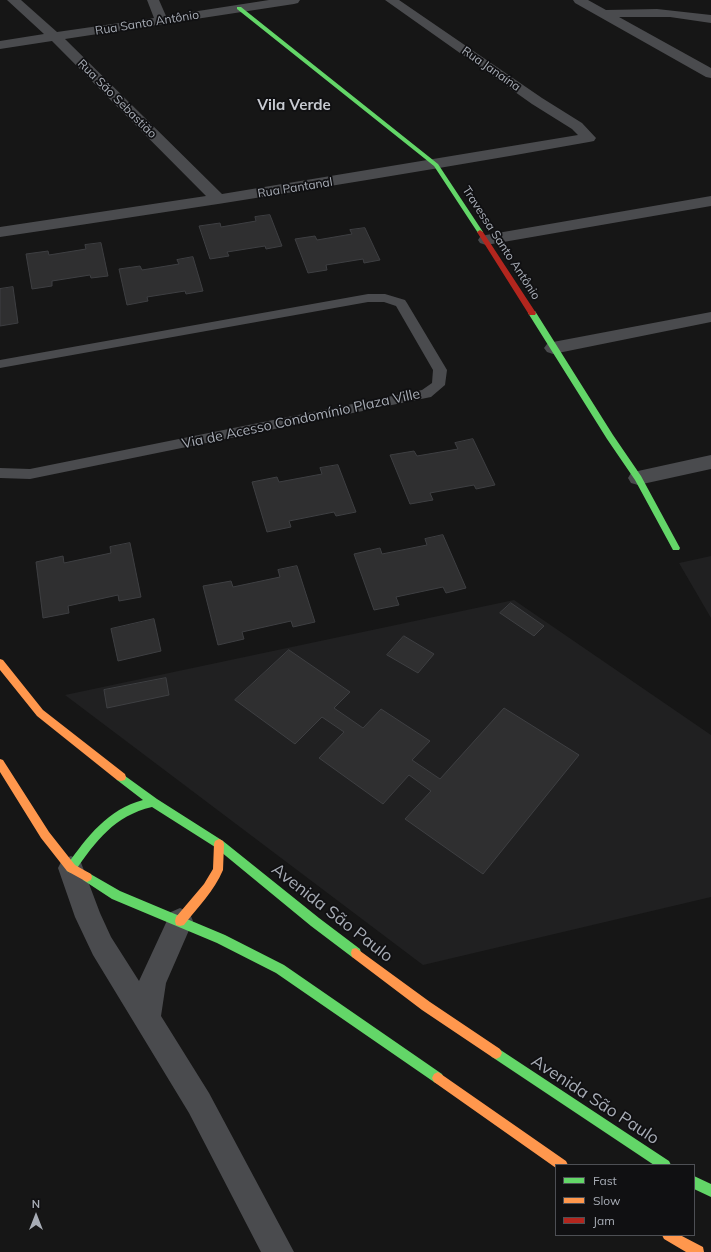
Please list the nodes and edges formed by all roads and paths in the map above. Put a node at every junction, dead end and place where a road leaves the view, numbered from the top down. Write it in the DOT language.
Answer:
graph roads {
  1 [pos="13,0"];
  2 [pos="153,0"];
  3 [pos="294,0"];
  4 [pos="392,0"];
  5 [pos="579,0"];
  6 [pos="239,8"];
  7 [pos="603,14"];
  8 [pos="711,19"];
  9 [pos="162,21"];
  10 [pos="55,37"];
  11 [pos="0,45"];
  12 [pos="710,72"];
  13 [pos="589,138"];
  14 [pos="436,165"];
  15 [pos="218,200"];
  16 [pos="711,201"];
  17 [pos="0,232"];
  18 [pos="486,240"];
  19 [pos="711,318"];
  20 [pos="554,348"];
  21 [pos="0,364"];
  22 [pos="711,462"];
  23 [pos="0,473"];
  24 [pos="638,478"];
  25 [pos="676,548"];
  26 [pos="0,662"];
  27 [pos="0,763"];
  28 [pos="152,802"];
  29 [pos="219,844"];
  30 [pos="71,868"];
  31 [pos="180,922"];
  32 [pos="147,1020"];
  33 [pos="561,1164"];
  34 [pos="663,1164"];
  35 [pos="695,1183"];
  36 [pos="711,1191"];
  37 [pos="670,1236"];
  38 [pos="278,1252"];
  39 [pos="698,1252"];
  1 -- 10 [label="street, Rua São Sebastião"];
  2 -- 9 [label="street"];
  3 -- 6 [label="street, Rua Santo Antônio"];
  4 -- 13 [label="street, Rua Janaína"];
  5 -- 7 [label="street"];
  6 -- 9 [label="street, Rua Santo Antônio"];
  6 -- 14 [label="street, Travessa Santo Antônio"];
  7 -- 8 [label="street"];
  7 -- 12 [label="street"];
  9 -- 10 [label="street, Rua Santo Antônio"];
  10 -- 11 [label="street, Rua Santo Antônio"];
  10 -- 15 [label="street, Rua São Sebastião"];
  13 -- 14 [label="street, Rua Pantanal"];
  14 -- 15 [label="street, Rua Pantanal"];
  14 -- 18 [label="street, Travessa Santo Antônio"];
  15 -- 17 [label="street, Rua Pantanal"];
  16 -- 18 [label="street"];
  18 -- 20 [label="street, Travessa Santo Antônio"];
  19 -- 20 [label="street"];
  20 -- 24 [label="street, Travessa Santo Antônio"];
  21 -- 23 [label="lane, Via de Acesso Condomínio Plaza Ville"];
  22 -- 24 [label="street"];
  24 -- 25 [label="street, Travessa Santo Antônio"];
  26 -- 28 [label="street, Avenida São Paulo"];
  27 -- 30 [label="street"];
  28 -- 29 [label="street, Avenida São Paulo"];
  28 -- 30 [label="street"];
  29 -- 31 [label="street"];
  29 -- 34 [label="street, Avenida São Paulo"];
  30 -- 31 [label="street"];
  30 -- 32 [label="street"];
  31 -- 32 [label="street"];
  31 -- 33 [label="street"];
  32 -- 38 [label="street"];
  35 -- 36 [label="street"];
  37 -- 39 [label="street"];
}
